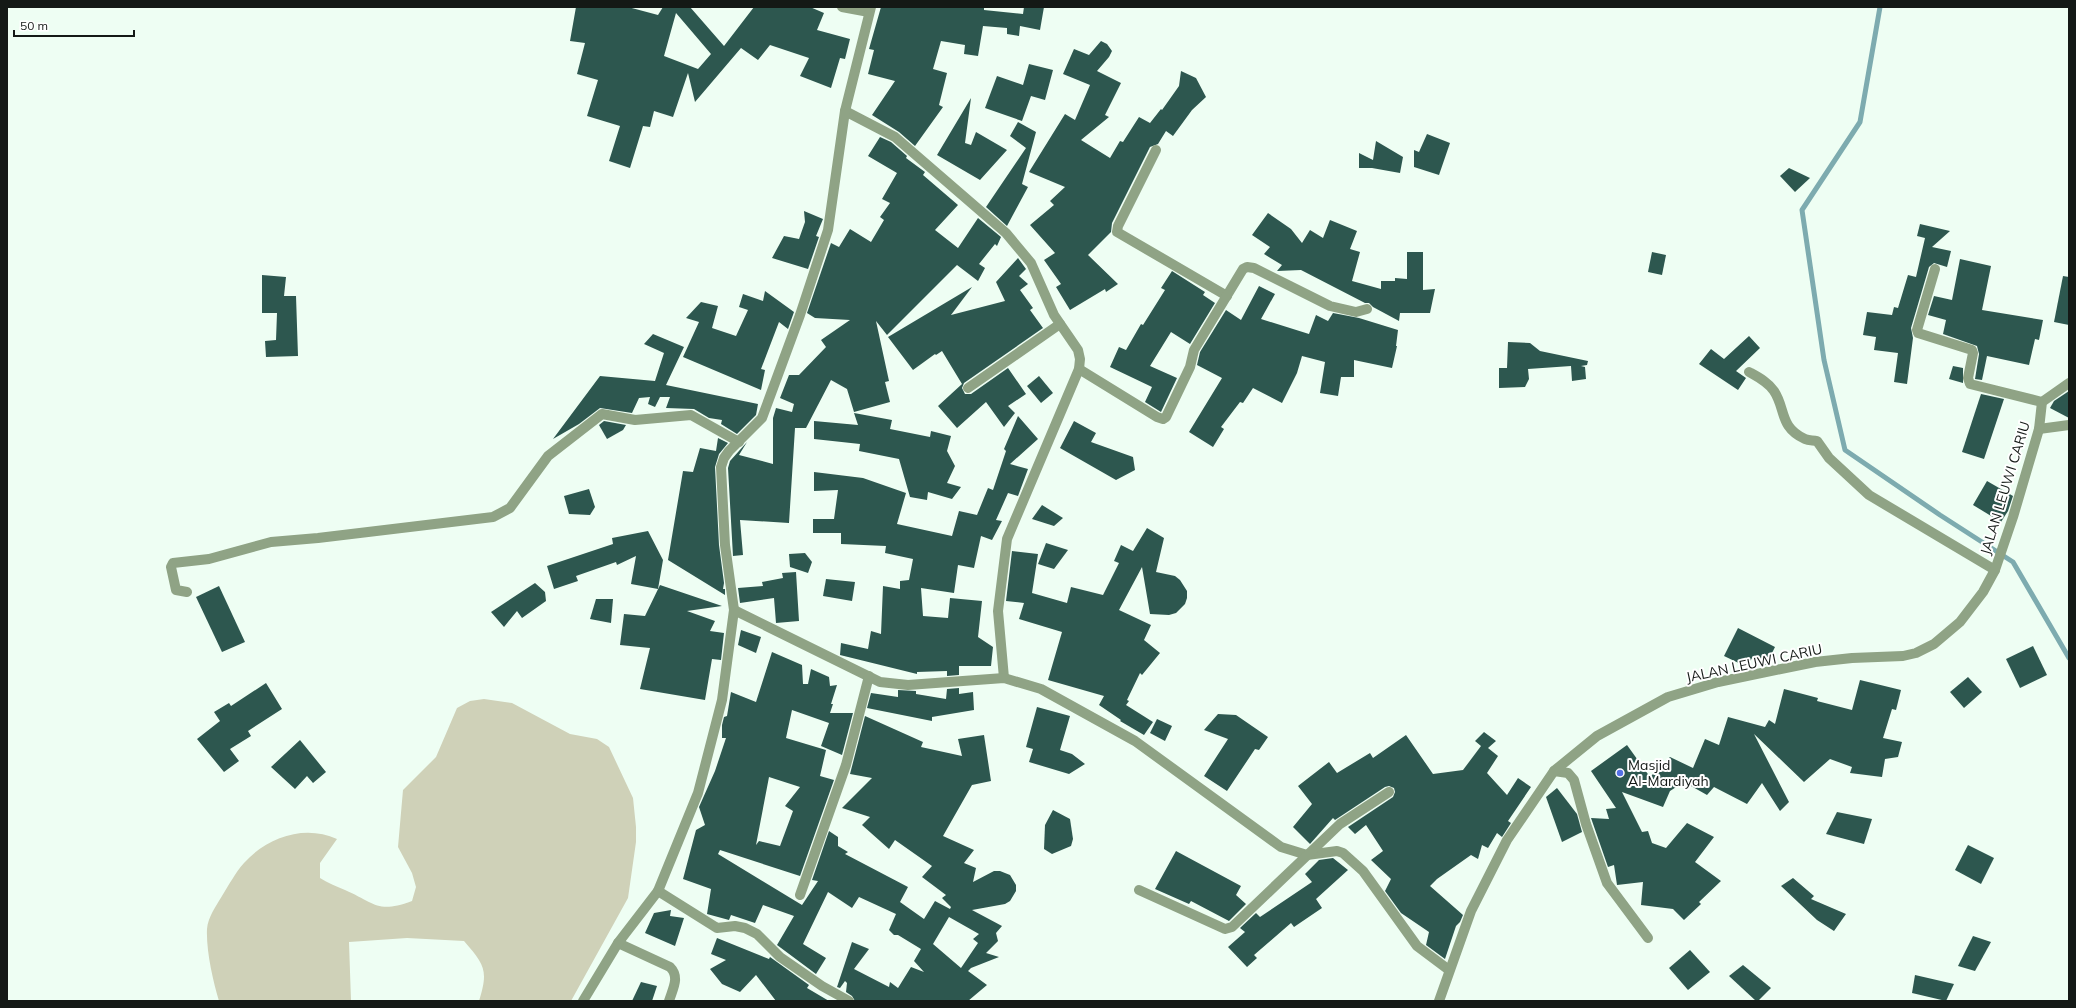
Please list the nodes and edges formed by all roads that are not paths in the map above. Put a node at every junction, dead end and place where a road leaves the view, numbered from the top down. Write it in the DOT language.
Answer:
graph roads {
  1 [pos="842,7"];
  2 [pos="870,10"];
  3 [pos="845,111"];
  4 [pos="1156,150"];
  5 [pos="1935,269"];
  6 [pos="1227,296"];
  7 [pos="1367,309"];
  8 [pos="1060,324"];
  9 [pos="1079,369"];
  10 [pos="1749,372"];
  11 [pos="2069,383"];
  12 [pos="968,388"];
  13 [pos="2042,402"];
  14 [pos="2069,425"];
  15 [pos="2040,429"];
  16 [pos="739,442"];
  17 [pos="1995,570"];
  18 [pos="187,592"];
  19 [pos="734,610"];
  20 [pos="869,676"];
  21 [pos="1004,678"];
  22 [pos="1554,771"];
  23 [pos="1389,792"];
  24 [pos="1307,855"];
  25 [pos="1139,890"];
  26 [pos="658,891"];
  27 [pos="800,895"];
  28 [pos="1648,938"];
  29 [pos="618,943"];
  30 [pos="1449,970"];
  31 [pos="583,1001"];
  32 [pos="669,1001"];
  33 [pos="849,1001"];
  34 [pos="1439,1001"];
  1 -- 2 [label="street"];
  2 -- 3 [label="street"];
  3 -- 8 [label="street"];
  3 -- 16 [label="street"];
  4 -- 6 [label="street"];
  5 -- 13 [label="street"];
  6 -- 7 [label="street"];
  6 -- 9 [label="street"];
  8 -- 9 [label="street"];
  8 -- 12 [label="street"];
  9 -- 21 [label="street"];
  10 -- 17 [label="street"];
  11 -- 13 [label="street"];
  13 -- 15 [label="street, JALAN LEUWI CARIU"];
  14 -- 15 [label="street"];
  15 -- 17 [label="street, JALAN LEUWI CARIU"];
  16 -- 18 [label="street"];
  16 -- 19 [label="street"];
  17 -- 22 [label="street, JALAN LEUWI CARIU"];
  19 -- 20 [label="street"];
  19 -- 26 [label="street"];
  20 -- 21 [label="street"];
  20 -- 27 [label="street"];
  21 -- 24 [label="street"];
  22 -- 28 [label="street"];
  22 -- 30 [label="street, JALAN LEUWI CARIU"];
  23 -- 24 [label="street"];
  24 -- 25 [label="street"];
  24 -- 30 [label="street"];
  26 -- 29 [label="street"];
  26 -- 33 [label="street"];
  29 -- 31 [label="street"];
  29 -- 32 [label="street"];
  30 -- 34 [label="street, JALAN LEUWI CARIU"];
}
